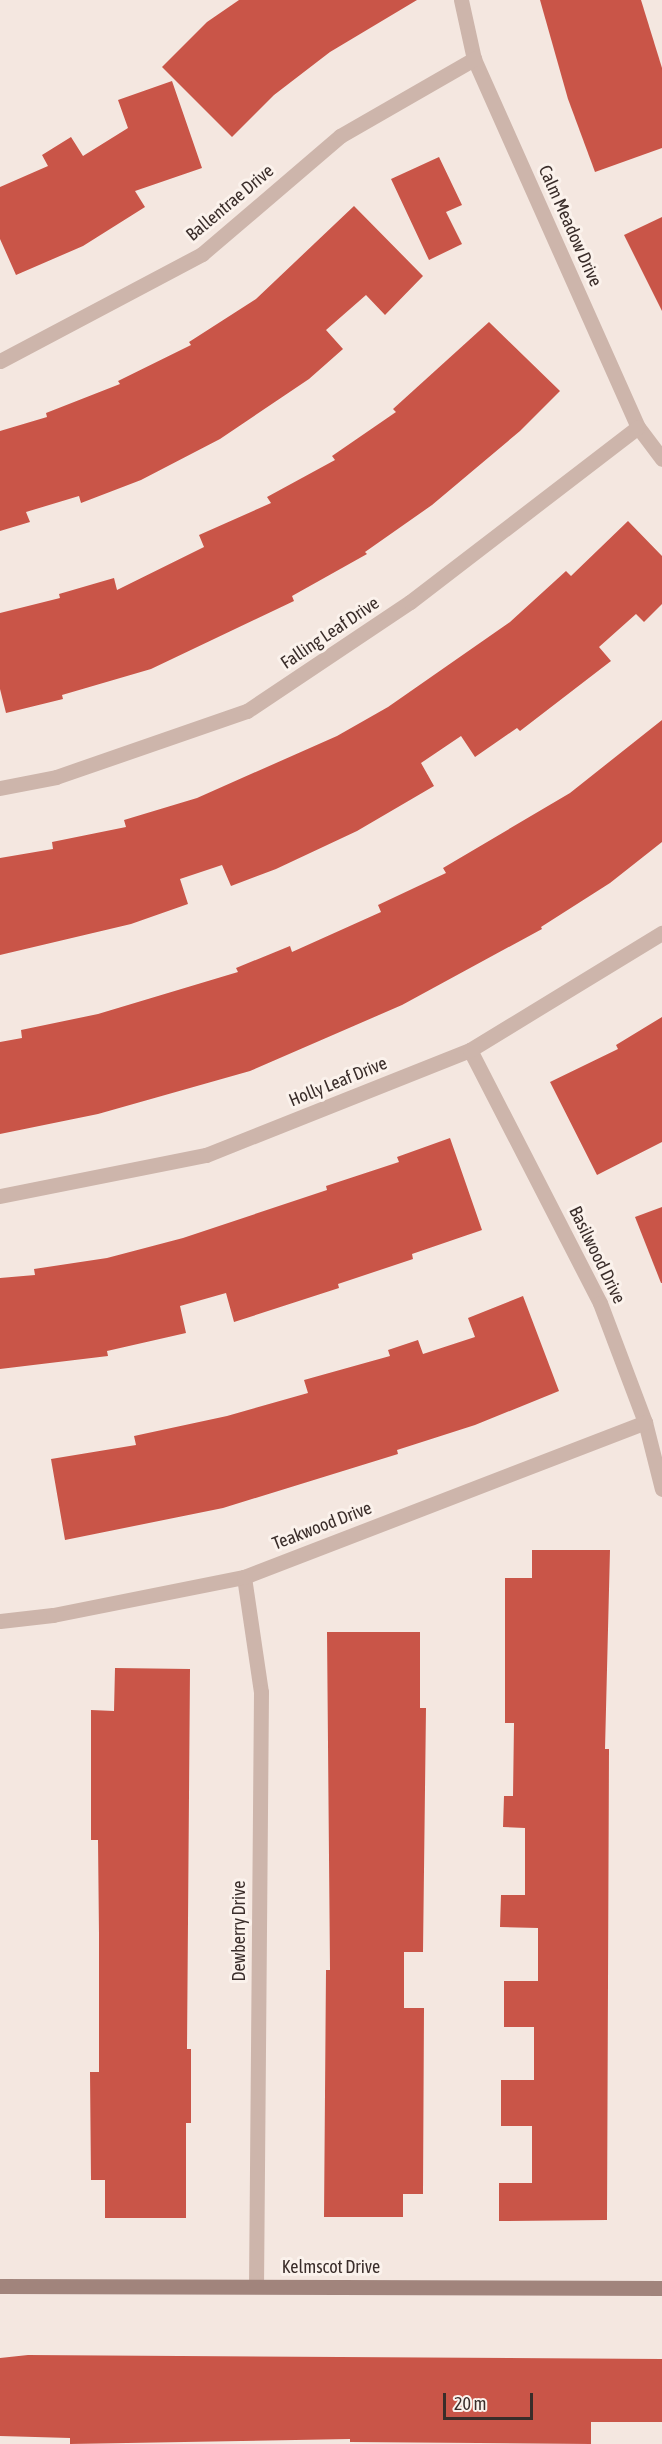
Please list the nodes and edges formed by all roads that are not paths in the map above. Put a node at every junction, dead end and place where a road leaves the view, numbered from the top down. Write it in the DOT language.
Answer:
graph roads {
  1 [pos="461,0"];
  2 [pos="474,59"];
  3 [pos="0,361"];
  4 [pos="638,427"];
  5 [pos="662,459"];
  6 [pos="0,788"];
  7 [pos="662,933"];
  8 [pos="470,1050"];
  9 [pos="0,1196"];
  10 [pos="645,1422"];
  11 [pos="662,1489"];
  12 [pos="244,1577"];
  13 [pos="0,1621"];
  14 [pos="0,2286"];
  15 [pos="256,2286"];
  16 [pos="662,2288"];
  1 -- 2 [label="street, Calm Meadow Drive"];
  2 -- 3 [label="street, Ballentrae Drive"];
  2 -- 4 [label="street, Calm Meadow Drive"];
  4 -- 5 [label="street, Calm Meadow Drive"];
  4 -- 6 [label="street, Falling Leaf Drive"];
  7 -- 8 [label="street, Holly Leaf Drive"];
  8 -- 9 [label="street, Holly Leaf Drive"];
  8 -- 10 [label="street, Basilwood Drive"];
  10 -- 11 [label="street, Basilwood Drive"];
  10 -- 12 [label="street, Teakwood Drive"];
  12 -- 13 [label="street, Teakwood Drive"];
  12 -- 15 [label="street, Dewberry Drive"];
  14 -- 15 [label="street, Kelmscot Drive"];
  15 -- 16 [label="street, Kelmscot Drive"];
}
